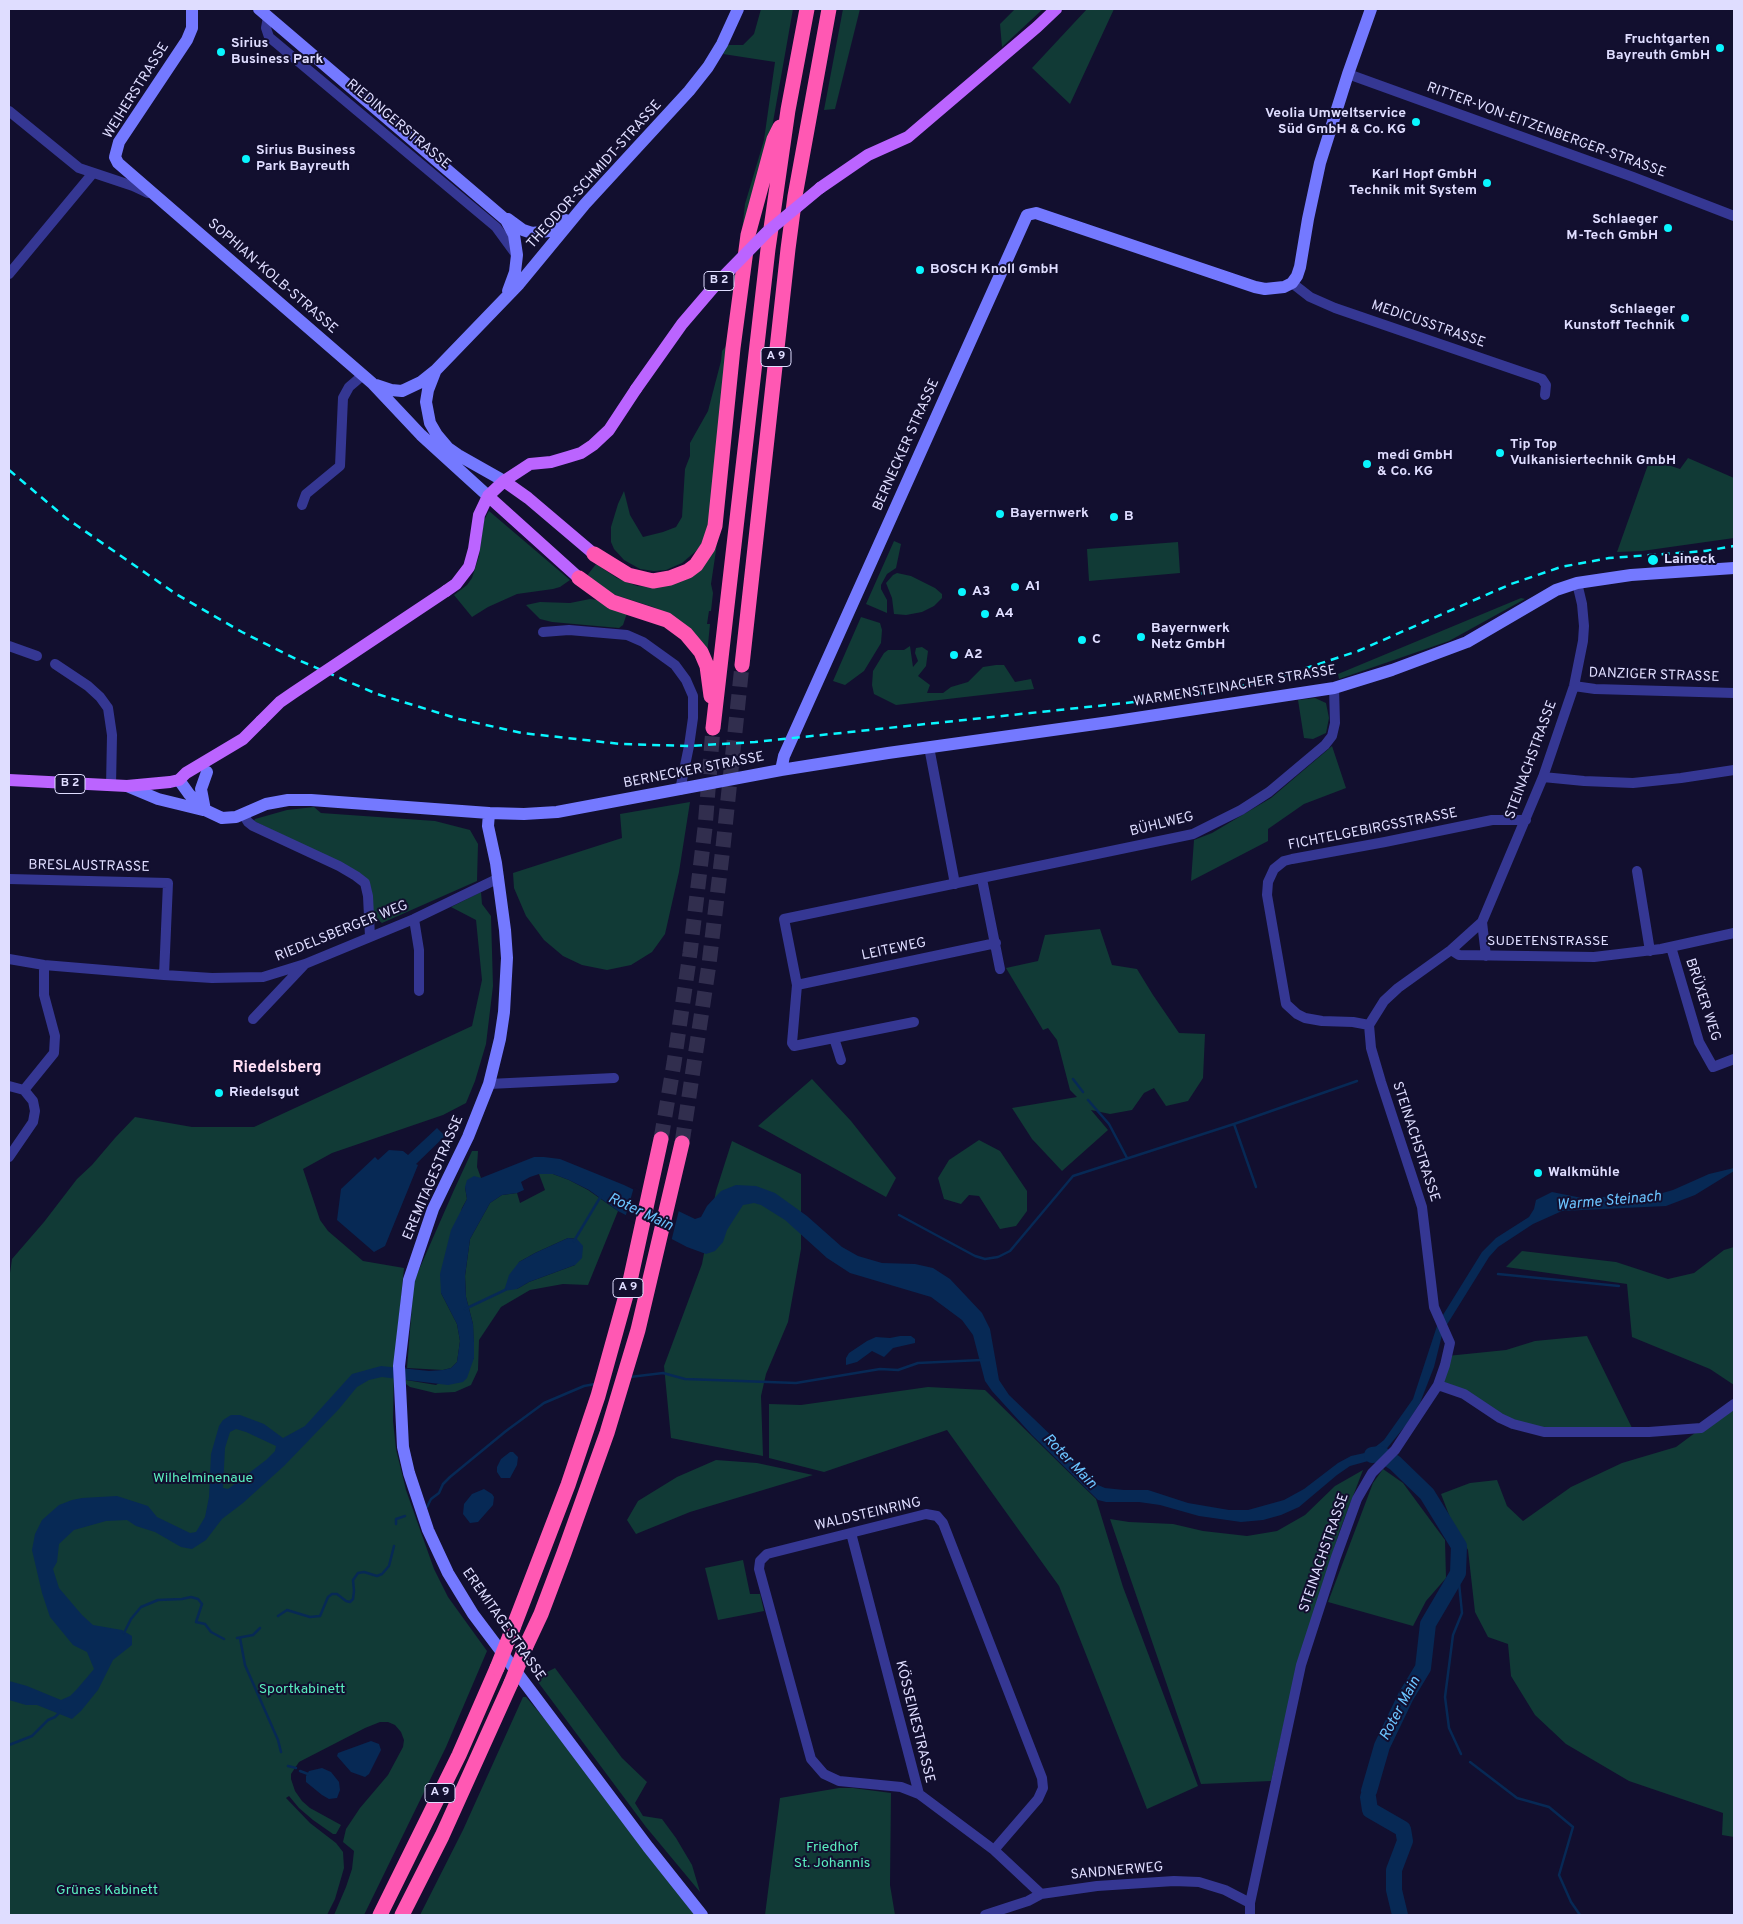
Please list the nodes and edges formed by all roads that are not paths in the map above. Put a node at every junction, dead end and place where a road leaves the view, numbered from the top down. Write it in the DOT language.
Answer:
graph roads {
  1 [pos="192,9"];
  2 [pos="738,9"];
  3 [pos="807,9"];
  4 [pos="829,9"];
  5 [pos="1056,9"];
  6 [pos="1372,9"];
  7 [pos="264,13"];
  8 [pos="1348,74"];
  9 [pos="788,110"];
  10 [pos="9,111"];
  11 [pos="93,173"];
  12 [pos="162,200"];
  13 [pos="585,204"];
  14 [pos="500,213"];
  15 [pos="1734,216"];
  16 [pos="517,255"];
  17 [pos="9,274"];
  18 [pos="1292,283"];
  19 [pos="505,298"];
  20 [pos="436,370"];
  21 [pos="367,379"];
  22 [pos="1544,395"];
  23 [pos="504,481"];
  24 [pos="488,496"];
  25 [pos="302,505"];
  26 [pos="594,554"];
  27 [pos="1734,568"];
  28 [pos="579,578"];
  29 [pos="1577,583"];
  30 [pos="543,632"];
  31 [pos="9,646"];
  32 [pos="37,656"];
  33 [pos="55,664"];
  34 [pos="742,665"];
  35 [pos="1574,686"];
  36 [pos="1334,688"];
  37 [pos="1734,693"];
  38 [pos="929,747"];
  39 [pos="781,770"];
  40 [pos="1734,770"];
  41 [pos="207,772"];
  42 [pos="1543,777"];
  43 [pos="9,780"];
  44 [pos="178,780"];
  45 [pos="111,786"];
  46 [pos="127,786"];
  47 [pos="680,790"];
  48 [pos="205,810"];
  49 [pos="489,813"];
  50 [pos="243,814"];
  51 [pos="1526,820"];
  52 [pos="1637,871"];
  53 [pos="498,878"];
  54 [pos="9,879"];
  55 [pos="982,879"];
  56 [pos="955,884"];
  57 [pos="414,919"];
  58 [pos="1482,922"];
  59 [pos="1734,933"];
  60 [pos="370,937"];
  61 [pos="996,943"];
  62 [pos="1671,947"];
  63 [pos="1451,950"];
  64 [pos="1650,951"];
  65 [pos="1486,956"];
  66 [pos="9,959"];
  67 [pos="44,964"];
  68 [pos="305,964"];
  69 [pos="1000,969"];
  70 [pos="164,975"];
  71 [pos="797,985"];
  72 [pos="419,992"];
  73 [pos="253,1019"];
  74 [pos="914,1022"];
  75 [pos="1369,1025"];
  76 [pos="834,1038"];
  77 [pos="1734,1058"];
  78 [pos="841,1060"];
  79 [pos="614,1078"];
  80 [pos="489,1084"];
  81 [pos="9,1086"];
  82 [pos="24,1090"];
  83 [pos="661,1139"];
  84 [pos="682,1143"];
  85 [pos="9,1157"];
  86 [pos="1438,1385"];
  87 [pos="1734,1404"];
  88 [pos="851,1533"];
  89 [pos="919,1794"];
  90 [pos="994,1850"];
  91 [pos="1040,1894"];
  92 [pos="1250,1903"];
  93 [pos="380,1915"];
  94 [pos="402,1915"];
  95 [pos="702,1915"];
  96 [pos="985,1915"];
  97 [pos="1250,1915"];
  1 -- 12 [label="street, WEIHERSTRASSE"];
  2 -- 13 [label="street, THEODOR-SCHMIDT-STRASSE"];
  3 -- 9 [label="highway, A 9"];
  4 -- 34 [label="highway, A 9"];
  5 -- 23 [label="main road, B 2, bridge"];
  6 -- 8 [label="street"];
  7 -- 14 [label="street, RIEDINGERSTRASSE"];
  7 -- 16 [label="street, RIEDINGERSTRASSE"];
  8 -- 15 [label="street, RITTER-VON-EITZENBERGER-STRASSE"];
  8 -- 18 [label="street"];
  9 -- 26 [label="highway"];
  9 -- 28 [label="highway, A 9"];
  10 -- 11 [label="street"];
  11 -- 12 [label="street"];
  11 -- 17 [label="street"];
  12 -- 21 [label="street, SOPHIAN-KOLB-STRASSE"];
  13 -- 14 [label="street"];
  13 -- 19 [label="street, THEODOR-SCHMIDT-STRASSE"];
  14 -- 16 [label="street, RIEDINGERSTRASSE"];
  16 -- 19 [label="street, RIEDINGERSTRASSE"];
  18 -- 22 [label="street, MEDICUSSTRASSE"];
  18 -- 39 [label="street, BERNECKER STRASSE"];
  19 -- 20 [label="street, THEODOR-SCHMIDT-STRASSE"];
  20 -- 21 [label="street"];
  20 -- 23 [label="street"];
  21 -- 24 [label="street, SOPHIAN-KOLB-STRASSE"];
  21 -- 25 [label="street"];
  23 -- 24 [label="main road, B 2"];
  23 -- 26 [label="main road"];
  24 -- 28 [label="main road"];
  24 -- 44 [label="main road, B 2, bridge"];
  27 -- 29 [label="street, WARMENSTEINACHER STRASSE"];
  29 -- 35 [label="street, STEINACHSTRASSE"];
  29 -- 36 [label="street, WARMENSTEINACHER STRASSE"];
  30 -- 47 [label="street"];
  31 -- 32 [label="street"];
  33 -- 45 [label="street"];
  35 -- 37 [label="street, DANZIGER STRASSE"];
  35 -- 42 [label="street, STEINACHSTRASSE"];
  36 -- 38 [label="street, WARMENSTEINACHER STRASSE"];
  36 -- 55 [label="street, BÜHLWEG"];
  38 -- 39 [label="street, WARMENSTEINACHER STRASSE"];
  38 -- 56 [label="street"];
  39 -- 47 [label="street, BERNECKER STRASSE"];
  40 -- 42 [label="street"];
  41 -- 48 [label="street"];
  42 -- 51 [label="street, STEINACHSTRASSE"];
  43 -- 45 [label="main road, B 2"];
  44 -- 46 [label="main road, B 2"];
  44 -- 48 [label="street, BERNECKER STRASSE"];
  45 -- 46 [label="main road, B 2"];
  46 -- 48 [label="street"];
  47 -- 49 [label="street, BERNECKER STRASSE"];
  48 -- 50 [label="street, BERNECKER STRASSE"];
  49 -- 50 [label="street, BERNECKER STRASSE"];
  49 -- 53 [label="street, EREMITAGESTRASSE"];
  50 -- 60 [label="street"];
  51 -- 58 [label="street, STEINACHSTRASSE"];
  51 -- 75 [label="street, FICHTELGEBIRGSSTRASSE"];
  52 -- 64 [label="street"];
  53 -- 57 [label="street, RIEDELSBERGER WEG"];
  53 -- 80 [label="street, EREMITAGESTRASSE"];
  54 -- 70 [label="street, BRESLAUSTRASSE"];
  55 -- 56 [label="street, BÜHLWEG"];
  55 -- 61 [label="street"];
  56 -- 71 [label="street, BÜHLWEG"];
  57 -- 60 [label="street, RIEDELSBERGER WEG"];
  57 -- 72 [label="street"];
  58 -- 63 [label="street, STEINACHSTRASSE"];
  58 -- 65 [label="street"];
  59 -- 62 [label="street, SUDETENSTRASSE"];
  60 -- 68 [label="street, RIEDELSBERGER WEG"];
  61 -- 69 [label="street"];
  61 -- 71 [label="street, LEITEWEG"];
  62 -- 64 [label="street, SUDETENSTRASSE"];
  62 -- 77 [label="street, BRÜXER WEG"];
  63 -- 65 [label="street, SUDETENSTRASSE"];
  63 -- 75 [label="street, STEINACHSTRASSE"];
  64 -- 65 [label="street, SUDETENSTRASSE"];
  66 -- 67 [label="street, RIEDELSBERGER WEG"];
  67 -- 70 [label="street, RIEDELSBERGER WEG"];
  67 -- 82 [label="street"];
  68 -- 70 [label="street, RIEDELSBERGER WEG"];
  68 -- 73 [label="street"];
  71 -- 76 [label="street"];
  74 -- 76 [label="street"];
  75 -- 86 [label="street, STEINACHSTRASSE"];
  76 -- 78 [label="street"];
  79 -- 80 [label="street"];
  80 -- 95 [label="street, EREMITAGESTRASSE"];
  81 -- 82 [label="street"];
  82 -- 85 [label="street"];
  83 -- 93 [label="highway, A 9, bridge"];
  84 -- 94 [label="highway, A 9, bridge"];
  86 -- 87 [label="street"];
  86 -- 92 [label="street, STEINACHSTRASSE"];
  88 -- 89 [label="street, KÖSSEINESTRASSE"];
  88 -- 89 [label="street, WALDSTEINRING"];
  88 -- 90 [label="street, WALDSTEINRING"];
  89 -- 90 [label="street, KÖSSEINESTRASSE"];
  90 -- 91 [label="street, KÖSSEINESTRASSE"];
  91 -- 92 [label="street, SANDNERWEG"];
  91 -- 96 [label="street, SANDNERWEG"];
  92 -- 97 [label="street, STEINACHSTRASSE"];
}
